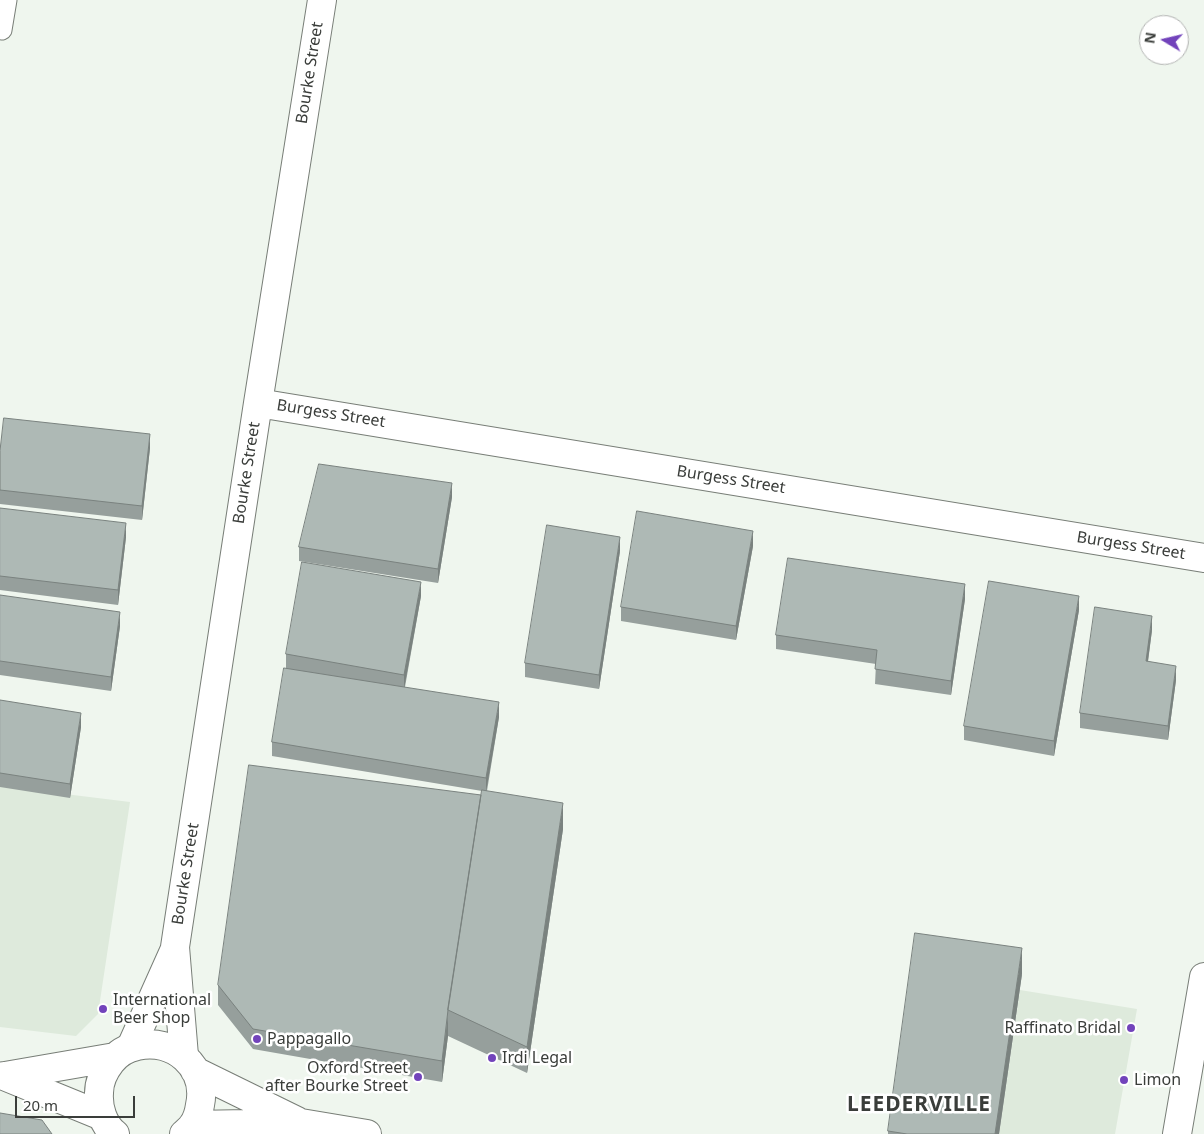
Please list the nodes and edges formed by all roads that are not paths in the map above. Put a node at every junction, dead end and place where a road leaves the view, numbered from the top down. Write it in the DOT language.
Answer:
graph roads {
  1 [pos="7,0"];
  2 [pos="322,0"];
  3 [pos="0,29"];
  4 [pos="258,403"];
  5 [pos="1204,558"];
  6 [pos="175,947"];
  7 [pos="1204,977"];
  8 [pos="123,1052"];
  9 [pos="190,1064"];
  10 [pos="2,1076"];
  11 [pos="301,1123"];
  12 [pos="110,1129"];
  13 [pos="188,1130"];
  14 [pos="367,1134"];
  15 [pos="1177,1134"];
  1 -- 3 [label="lane"];
  2 -- 4 [label="street, Bourke Street"];
  4 -- 5 [label="street, Burgess Street"];
  4 -- 6 [label="street, Bourke Street"];
  6 -- 8 [label="street, Bourke Street"];
  6 -- 9 [label="street, Bourke Street"];
  7 -- 15 [label="street"];
  8 -- 9 [label="street"];
  8 -- 10 [label="street"];
  8 -- 12 [label="street, Bourke Street"];
  9 -- 11 [label="street"];
  9 -- 13 [label="street, Bourke Street"];
  10 -- 12 [label="street"];
  11 -- 13 [label="street"];
  11 -- 14 [label="street"];
}
